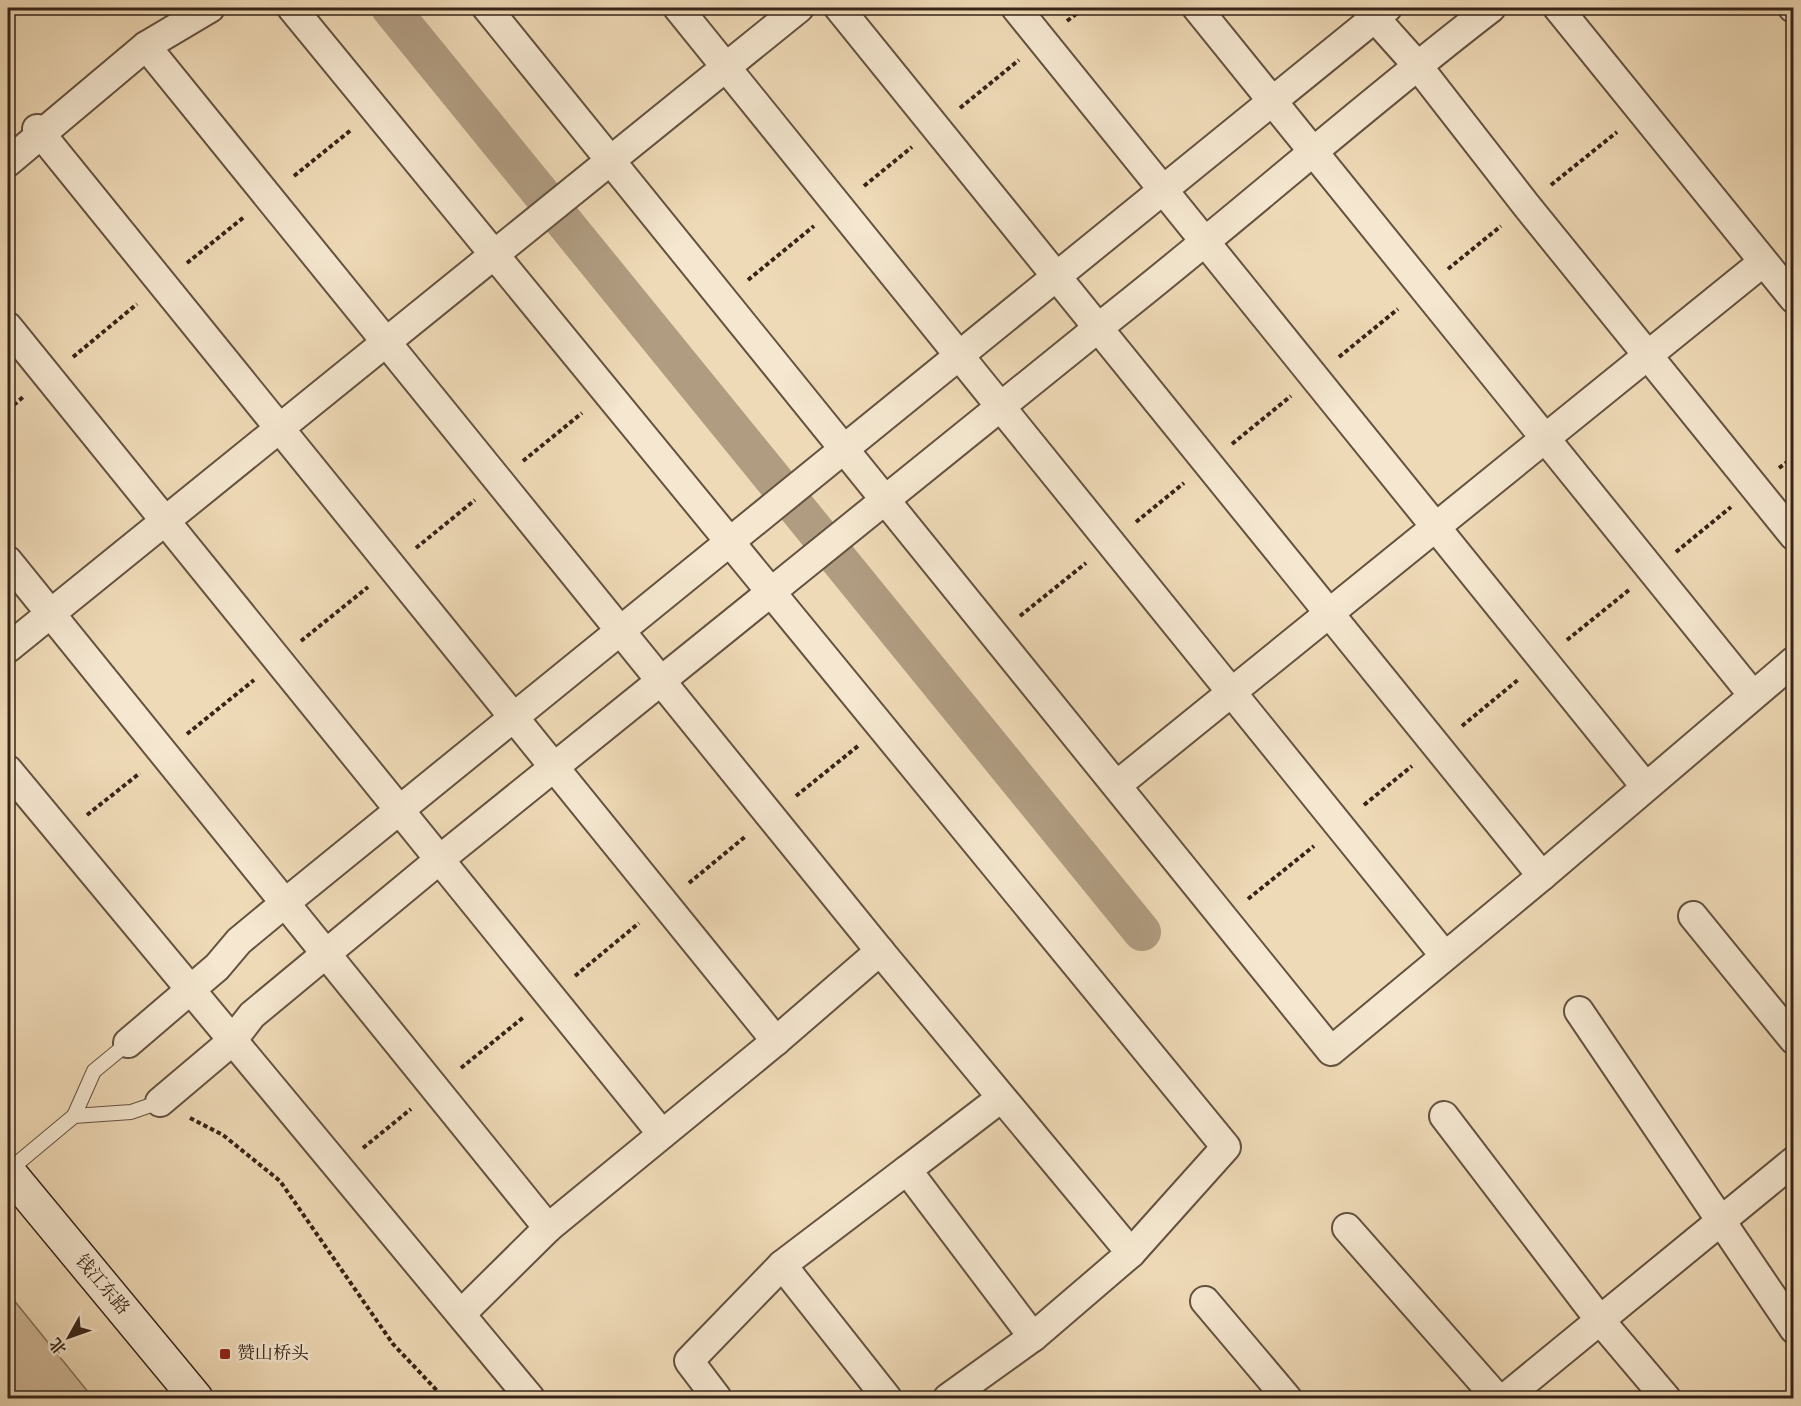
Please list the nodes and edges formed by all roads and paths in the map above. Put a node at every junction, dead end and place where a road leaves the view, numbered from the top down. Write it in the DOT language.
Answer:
graph roads {
  1 [pos="210,8"];
  2 [pos="292,8"];
  3 [pos="488,8"];
  4 [pos="678,8"];
  5 [pos="799,8"];
  6 [pos="839,8"];
  7 [pos="1016,8"];
  8 [pos="1084,8"];
  9 [pos="1197,8"];
  10 [pos="1491,8"];
  11 [pos="1558,8"];
  12 [pos="1376,11"];
  13 [pos="1065,22"];
  14 [pos="146,46"];
  15 [pos="1028,52"];
  16 [pos="1417,65"];
  17 [pos="726,67"];
  18 [pos="1273,101"];
  19 [pos="376,110"];
  20 [pos="954,112"];
  21 [pos="39,131"];
  22 [pos="918,142"];
  23 [pos="1314,152"];
  24 [pos="610,159"];
  25 [pos="8,162"];
  26 [pos="862,187"];
  27 [pos="1163,189"];
  28 [pos="269,197"];
  29 [pos="816,225"];
  30 [pos="1206,244"];
  31 [pos="494,253"];
  32 [pos="1763,261"];
  33 [pos="1056,277"];
  34 [pos="163,283"];
  35 [pos="1794,299"];
  36 [pos="724,300"];
  37 [pos="8,327"];
  38 [pos="1098,328"];
  39 [pos="386,341"];
  40 [pos="959,355"];
  41 [pos="1647,355"];
  42 [pos="49,377"];
  43 [pos="607,392"];
  44 [pos="1001,406"];
  45 [pos="8,410"];
  46 [pos="279,427"];
  47 [pos="1546,438"];
  48 [pos="844,449"];
  49 [pos="1794,457"];
  50 [pos="499,480"];
  51 [pos="1755,488"];
  52 [pos="885,500"];
  53 [pos="163,521"];
  54 [pos="1436,527"];
  55 [pos="1794,536"];
  56 [pos="730,542"];
  57 [pos="1672,555"];
  58 [pos="8,561"];
  59 [pos="393,567"];
  60 [pos="1635,585"];
  61 [pos="772,592"];
  62 [pos="50,613"];
  63 [pos="1329,614"];
  64 [pos="620,630"];
  65 [pos="8,648"];
  66 [pos="1543,660"];
  67 [pos="277,661"];
  68 [pos="1794,661"];
  69 [pos="662,682"];
  70 [pos="1232,692"];
  71 [pos="1752,694"];
  72 [pos="514,716"];
  73 [pos="881,727"];
  74 [pos="1437,746"];
  75 [pos="163,753"];
  76 [pos="555,766"];
  77 [pos="8,770"];
  78 [pos="1117,786"];
  79 [pos="1645,786"];
  80 [pos="1363,806"];
  81 [pos="399,810"];
  82 [pos="771,816"];
  83 [pos="61,836"];
  84 [pos="1316,844"];
  85 [pos="439,860"];
  86 [pos="1542,876"];
  87 [pos="665,902"];
  88 [pos="285,903"];
  89 [pos="1693,916"];
  90 [pos="1224,919"];
  91 [pos="880,951"];
  92 [pos="326,954"];
  93 [pos="1444,955"];
  94 [pos="191,990"];
  95 [pos="549,997"];
  96 [pos="1580,1011"];
  97 [pos="1794,1040"];
  98 [pos="776,1041"];
  99 [pos="231,1042"];
  100 [pos="128,1043"];
  101 [pos="435,1089"];
  102 [pos="1001,1098"];
  103 [pos="160,1102"];
  104 [pos="74,1116"];
  105 [pos="1444,1116"];
  106 [pos="662,1134"];
  107 [pos="1794,1161"];
  108 [pos="339,1167"];
  109 [pos="907,1170"];
  110 [pos="8,1171"];
  111 [pos="1720,1220"];
  112 [pos="548,1228"];
  113 [pos="1347,1228"];
  114 [pos="1131,1253"];
  115 [pos="782,1265"];
  116 [pos="1206,1301"];
  117 [pos="460,1314"];
  118 [pos="1599,1318"];
  119 [pos="1794,1329"];
  120 [pos="1032,1337"];
  121 [pos="196,1398"];
  122 [pos="444,1398"];
  123 [pos="530,1398"];
  124 [pos="717,1398"];
  125 [pos="887,1398"];
  126 [pos="948,1398"];
  127 [pos="1287,1398"];
  128 [pos="1497,1398"];
  129 [pos="1505,1398"];
  130 [pos="1666,1398"];
  1 -- 14 [label="street"];
  2 -- 19 [label="street"];
  3 -- 24 [label="street"];
  4 -- 17 [label="street"];
  5 -- 17 [label="street"];
  6 -- 33 [label="street"];
  7 -- 27 [label="street"];
  8 -- 13 [label="path"];
  9 -- 18 [label="street"];
  10 -- 16 [label="street"];
  11 -- 32 [label="street"];
  12 -- 16 [label="street"];
  12 -- 18 [label="street"];
  14 -- 21 [label="street"];
  14 -- 28 [label="street"];
  15 -- 20 [label="path"];
  16 -- 23 [label="street"];
  16 -- 41 [label="street"];
  17 -- 24 [label="street"];
  17 -- 40 [label="street"];
  18 -- 23 [label="street"];
  18 -- 27 [label="street"];
  19 -- 28 [label="path"];
  19 -- 31 [label="street"];
  21 -- 25 [label="street"];
  21 -- 34 [label="street"];
  22 -- 26 [label="path"];
  23 -- 30 [label="street"];
  23 -- 47 [label="street"];
  24 -- 31 [label="street"];
  24 -- 36 [label="street"];
  27 -- 30 [label="street"];
  27 -- 33 [label="street"];
  28 -- 34 [label="path"];
  28 -- 39 [label="street"];
  29 -- 36 [label="path"];
  30 -- 38 [label="street"];
  30 -- 54 [label="street"];
  31 -- 39 [label="street"];
  31 -- 43 [label="street"];
  32 -- 35 [label="street"];
  32 -- 41 [label="street"];
  33 -- 38 [label="street"];
  33 -- 40 [label="street"];
  34 -- 42 [label="path"];
  34 -- 46 [label="street"];
  36 -- 48 [label="street"];
  37 -- 42 [label="street"];
  38 -- 44 [label="street"];
  38 -- 63 [label="street"];
  39 -- 46 [label="street"];
  39 -- 50 [label="street"];
  40 -- 44 [label="street"];
  40 -- 48 [label="street"];
  41 -- 47 [label="street"];
  41 -- 51 [label="street"];
  42 -- 45 [label="path"];
  42 -- 53 [label="street"];
  43 -- 50 [label="path"];
  43 -- 56 [label="street"];
  44 -- 52 [label="street"];
  44 -- 70 [label="street"];
  46 -- 53 [label="street"];
  46 -- 59 [label="street"];
  47 -- 54 [label="street"];
  47 -- 71 [label="street"];
  48 -- 52 [label="street"];
  48 -- 56 [label="street"];
  49 -- 51 [label="path"];
  50 -- 59 [label="path"];
  50 -- 64 [label="street"];
  51 -- 55 [label="street"];
  51 -- 57 [label="path"];
  52 -- 61 [label="street"];
  52 -- 78 [label="street"];
  53 -- 62 [label="street"];
  53 -- 67 [label="street"];
  54 -- 63 [label="street"];
  54 -- 66 [label="street"];
  56 -- 61 [label="street"];
  56 -- 64 [label="street"];
  58 -- 62 [label="street"];
  59 -- 67 [label="path"];
  59 -- 72 [label="street"];
  60 -- 66 [label="path"];
  61 -- 69 [label="street"];
  61 -- 73 [label="street"];
  62 -- 65 [label="street"];
  62 -- 75 [label="street"];
  63 -- 70 [label="street"];
  63 -- 74 [label="street"];
  64 -- 69 [label="street"];
  64 -- 72 [label="street"];
  66 -- 74 [label="path"];
  66 -- 79 [label="street"];
  67 -- 75 [label="path"];
  67 -- 81 [label="street"];
  68 -- 71 [label="street"];
  69 -- 76 [label="street"];
  69 -- 82 [label="street"];
  70 -- 78 [label="street"];
  70 -- 93 [label="street"];
  71 -- 79 [label="street"];
  72 -- 76 [label="street"];
  72 -- 81 [label="street"];
  73 -- 82 [label="path"];
  73 -- 114 [label="street"];
  74 -- 80 [label="path"];
  74 -- 86 [label="street"];
  75 -- 83 [label="path"];
  75 -- 88 [label="street"];
  76 -- 85 [label="street"];
  76 -- 87 [label="street"];
  77 -- 83 [label="street"];
  78 -- 90 [label="street"];
  79 -- 86 [label="street"];
  81 -- 85 [label="street"];
  81 -- 88 [label="street"];
  82 -- 87 [label="path"];
  82 -- 91 [label="street"];
  83 -- 94 [label="street"];
  84 -- 90 [label="path"];
  85 -- 92 [label="street"];
  85 -- 95 [label="street"];
  86 -- 93 [label="street"];
  87 -- 95 [label="path"];
  87 -- 98 [label="street"];
  88 -- 92 [label="street"];
  88 -- 94 [label="street"];
  89 -- 97 [label="street"];
  90 -- 93 [label="street"];
  91 -- 98 [label="street"];
  91 -- 102 [label="street"];
  92 -- 99 [label="street"];
  92 -- 101 [label="street"];
  94 -- 99 [label="street"];
  94 -- 100 [label="street"];
  95 -- 101 [label="path"];
  95 -- 106 [label="street"];
  96 -- 111 [label="street"];
  98 -- 106 [label="street"];
  99 -- 103 [label="street"];
  99 -- 108 [label="street"];
  100 -- 104 [label="lane"];
  101 -- 108 [label="path"];
  101 -- 112 [label="street"];
  102 -- 109 [label="street"];
  102 -- 114 [label="street"];
  103 -- 104 [label="lane"];
  103 -- 122 [label="path"];
  104 -- 110 [label="lane"];
  105 -- 118 [label="street"];
  106 -- 112 [label="street"];
  107 -- 111 [label="street"];
  108 -- 117 [label="street"];
  109 -- 115 [label="street"];
  109 -- 120 [label="street"];
  110 -- 121 [label="main road, 钱江东路"];
  111 -- 118 [label="street"];
  111 -- 119 [label="street"];
  112 -- 117 [label="street"];
  113 -- 128 [label="street"];
  114 -- 120 [label="street"];
  115 -- 124 [label="street"];
  115 -- 125 [label="street"];
  116 -- 127 [label="street"];
  117 -- 123 [label="street"];
  118 -- 129 [label="street"];
  118 -- 130 [label="street"];
  120 -- 126 [label="street"];
}
